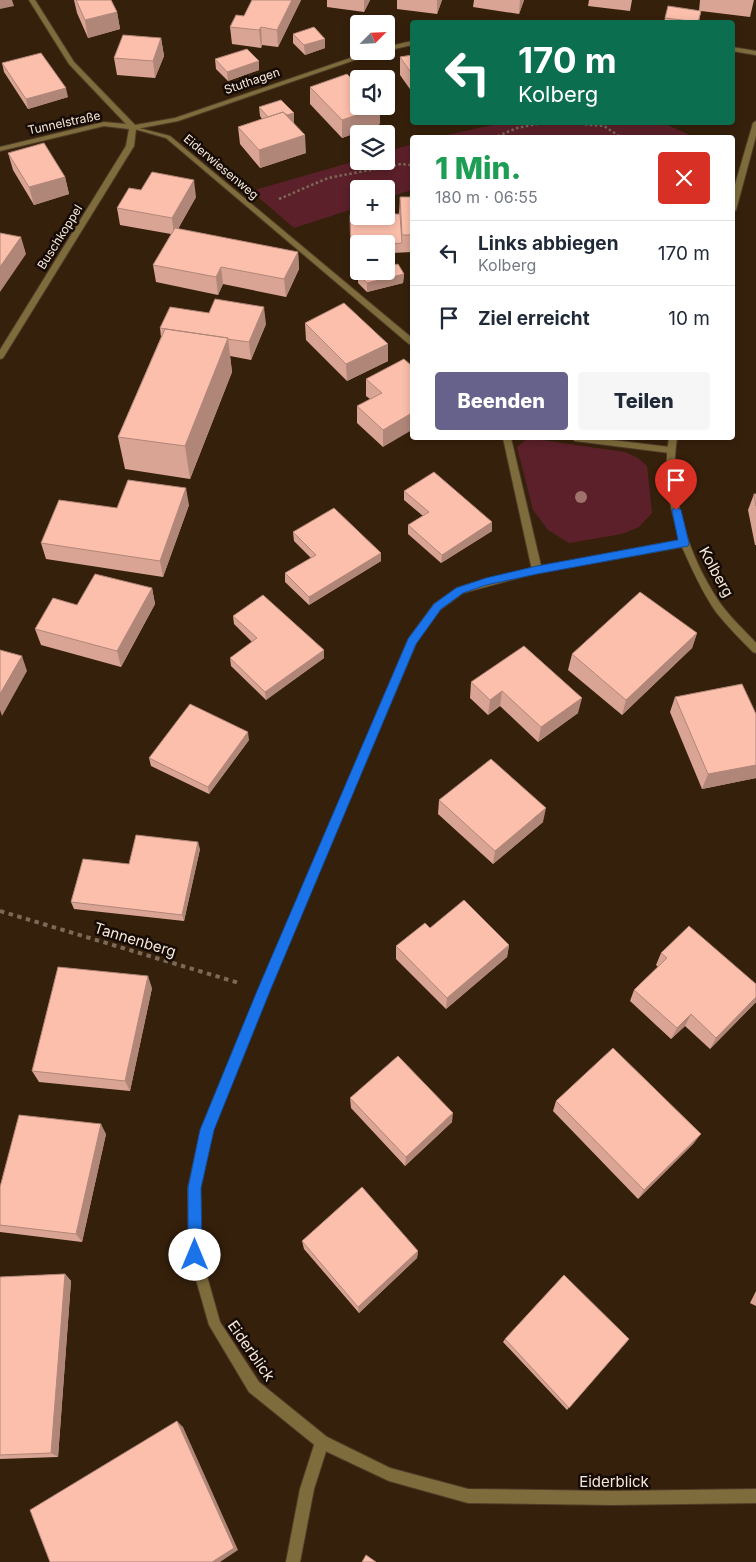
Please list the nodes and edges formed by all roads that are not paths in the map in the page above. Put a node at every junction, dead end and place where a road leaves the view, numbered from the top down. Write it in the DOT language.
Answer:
graph roads {
  1 [pos="32,0"];
  2 [pos="410,43"];
  3 [pos="395,46"];
  4 [pos="735,50"];
  5 [pos="756,53"];
  6 [pos="352,60"];
  7 [pos="756,123"];
  8 [pos="133,127"];
  9 [pos="0,149"];
  10 [pos="735,199"];
  11 [pos="410,340"];
  12 [pos="0,356"];
  13 [pos="507,440"];
  14 [pos="590,440"];
  15 [pos="672,440"];
  16 [pos="670,450"];
  17 [pos="684,543"];
  18 [pos="537,570"];
  19 [pos="756,649"];
  20 [pos="322,1442"];
  21 [pos="756,1496"];
  22 [pos="293,1562"];
  1 -- 8 [label="street, Eiderwiesenweg"];
  2 -- 3 [label="street"];
  4 -- 5 [label="street"];
  6 -- 8 [label="street, Stuthagen"];
  7 -- 10 [label="street"];
  8 -- 9 [label="street, Tunnelstraße"];
  8 -- 11 [label="street, Eiderwiesenweg"];
  8 -- 12 [label="street, Buschkoppel"];
  13 -- 18 [label="street"];
  14 -- 16 [label="street"];
  15 -- 16 [label="street, Kolberg"];
  16 -- 17 [label="street, Kolberg"];
  17 -- 18 [label="street, Eiderblick"];
  17 -- 19 [label="street, Kolberg"];
  18 -- 20 [label="street, Eiderblick"];
  20 -- 21 [label="street, Eiderblick"];
  20 -- 22 [label="street"];
}
